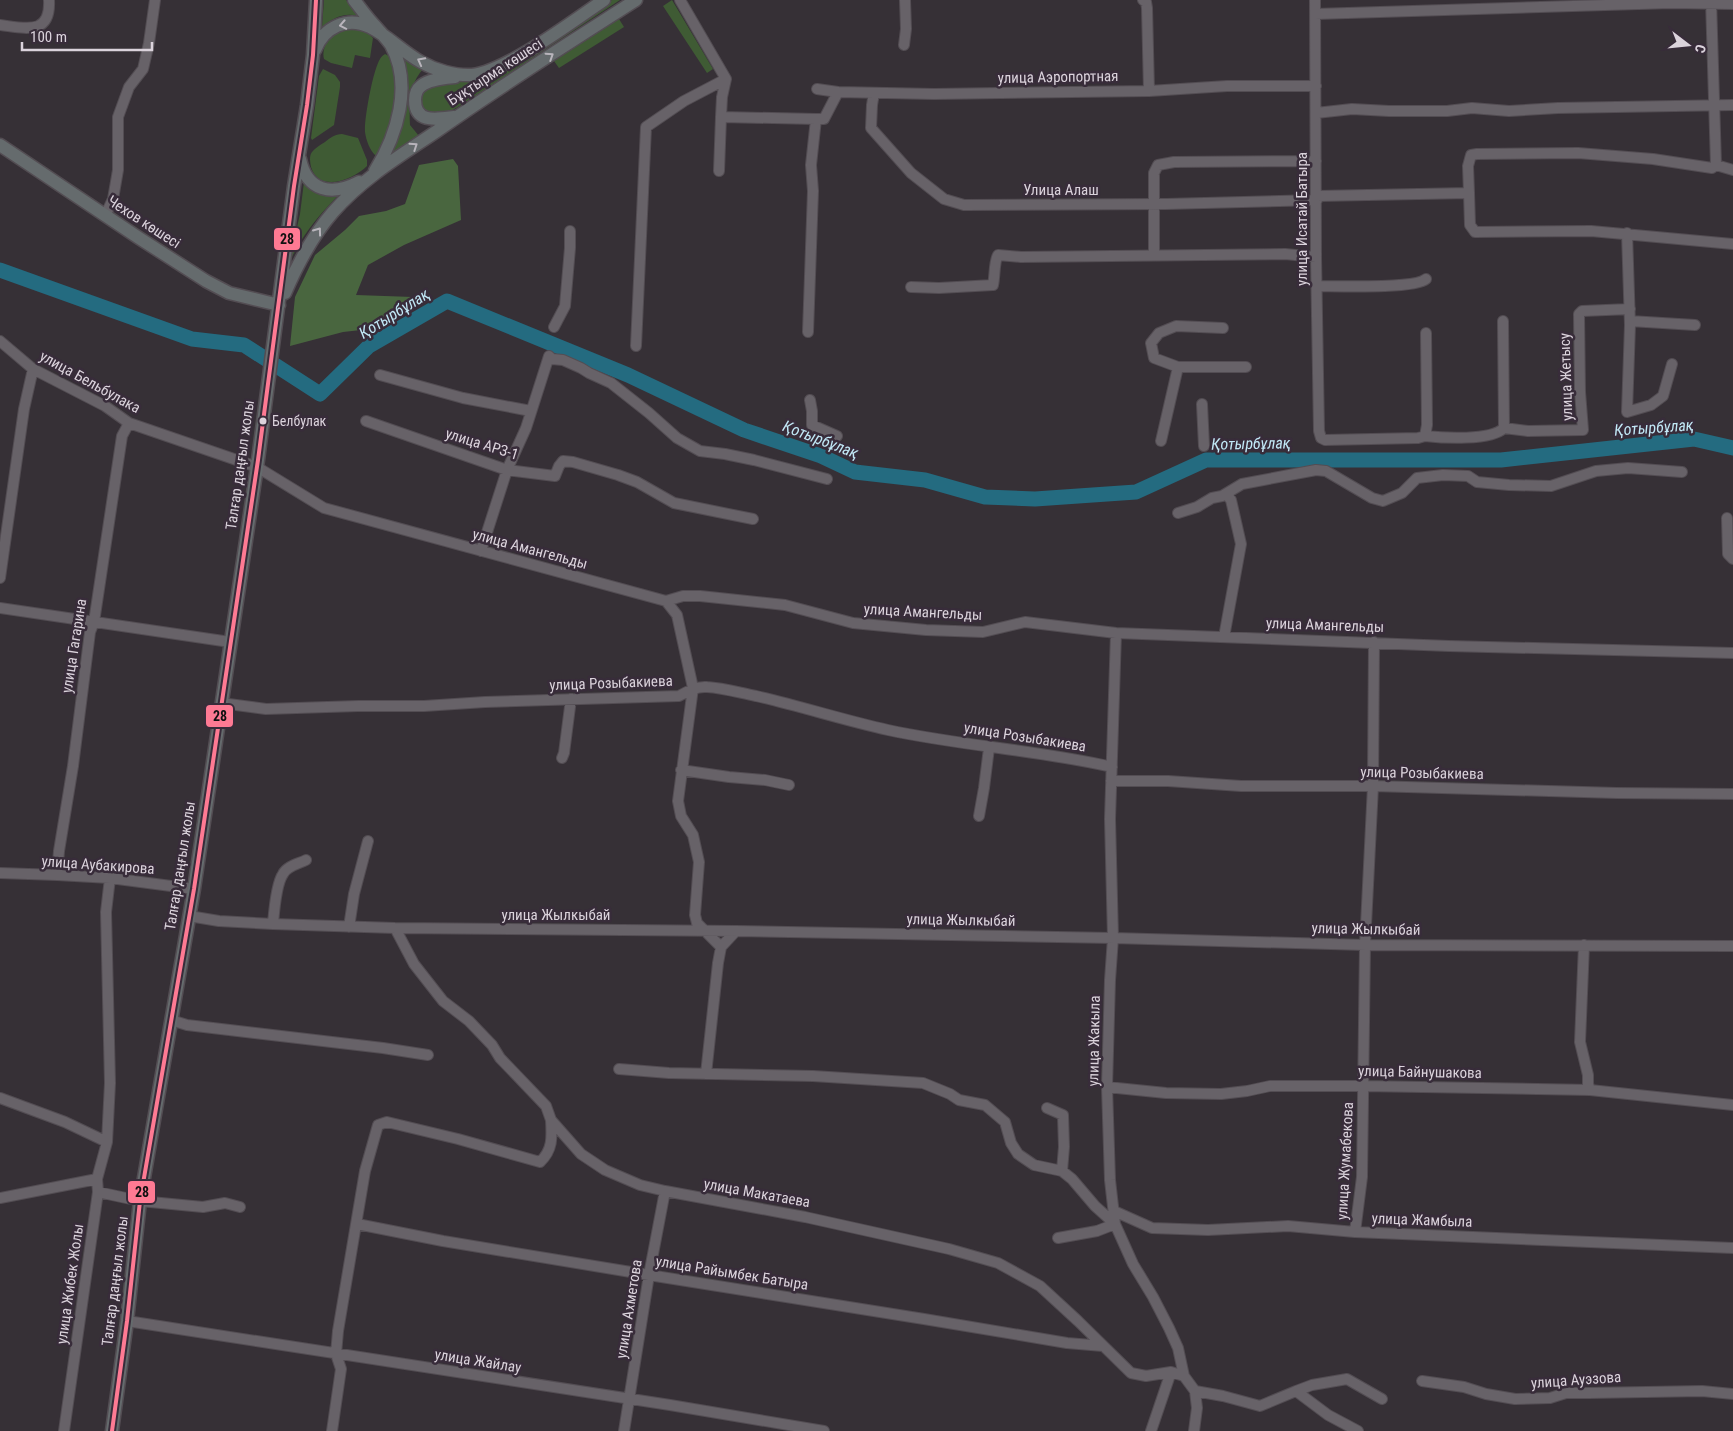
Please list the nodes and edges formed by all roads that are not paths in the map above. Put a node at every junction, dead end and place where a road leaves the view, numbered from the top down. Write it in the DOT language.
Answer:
graph roads {
  1 [pos="50,0"];
  2 [pos="155,0"];
  3 [pos="316,0"];
  4 [pos="354,0"];
  5 [pos="604,0"];
  6 [pos="636,0"];
  7 [pos="680,0"];
  8 [pos="905,0"];
  9 [pos="1143,0"];
  10 [pos="1315,0"];
  11 [pos="1711,2"];
  12 [pos="1733,4"];
  13 [pos="1315,14"];
  14 [pos="0,25"];
  15 [pos="385,37"];
  16 [pos="904,45"];
  17 [pos="313,55"];
  18 [pos="472,75"];
  19 [pos="726,79"];
  20 [pos="1316,86"];
  21 [pos="817,89"];
  22 [pos="1149,91"];
  23 [pos="838,92"];
  24 [pos="874,93"];
  25 [pos="1714,105"];
  26 [pos="1733,105"];
  27 [pos="1316,112"];
  28 [pos="456,117"];
  29 [pos="721,117"];
  30 [pos="816,119"];
  31 [pos="0,145"];
  32 [pos="299,156"];
  33 [pos="1316,161"];
  34 [pos="1716,165"];
  35 [pos="1733,170"];
  36 [pos="719,171"];
  37 [pos="374,173"];
  38 [pos="1469,193"];
  39 [pos="1317,198"];
  40 [pos="1154,204"];
  41 [pos="105,216"];
  42 [pos="570,232"];
  43 [pos="1626,233"];
  44 [pos="1733,244"];
  45 [pos="1154,254"];
  46 [pos="1316,257"];
  47 [pos="1426,279"];
  48 [pos="1317,286"];
  49 [pos="911,287"];
  50 [pos="279,305"];
  51 [pos="1630,309"];
  52 [pos="1503,321"];
  53 [pos="1630,321"];
  54 [pos="1695,325"];
  55 [pos="554,327"];
  56 [pos="1223,328"];
  57 [pos="808,332"];
  58 [pos="1426,333"];
  59 [pos="0,342"];
  60 [pos="636,346"];
  61 [pos="1672,364"];
  62 [pos="1178,366"];
  63 [pos="1246,367"];
  64 [pos="33,369"];
  65 [pos="380,375"];
  66 [pos="810,400"];
  67 [pos="1202,404"];
  68 [pos="531,411"];
  69 [pos="366,421"];
  70 [pos="129,423"];
  71 [pos="1504,428"];
  72 [pos="837,436"];
  73 [pos="1425,436"];
  74 [pos="1161,441"];
  75 [pos="1204,446"];
  76 [pos="257,467"];
  77 [pos="507,470"];
  78 [pos="1682,472"];
  79 [pos="827,478"];
  80 [pos="1226,494"];
  81 [pos="1178,513"];
  82 [pos="1727,518"];
  83 [pos="753,519"];
  84 [pos="481,552"];
  85 [pos="1733,559"];
  86 [pos="0,578"];
  87 [pos="666,602"];
  88 [pos="0,608"];
  89 [pos="94,622"];
  90 [pos="1116,633"];
  91 [pos="1224,637"];
  92 [pos="230,642"];
  93 [pos="1374,642"];
  94 [pos="1733,653"];
  95 [pos="693,688"];
  96 [pos="571,699"];
  97 [pos="222,703"];
  98 [pos="989,748"];
  99 [pos="562,758"];
  100 [pos="1112,768"];
  101 [pos="681,770"];
  102 [pos="1111,781"];
  103 [pos="789,785"];
  104 [pos="1373,786"];
  105 [pos="1733,794"];
  106 [pos="978,816"];
  107 [pos="368,841"];
  108 [pos="306,860"];
  109 [pos="0,873"];
  110 [pos="58,874"];
  111 [pos="110,878"];
  112 [pos="194,889"];
  113 [pos="190,916"];
  114 [pos="273,924"];
  115 [pos="349,927"];
  116 [pos="395,928"];
  117 [pos="704,931"];
  118 [pos="736,931"];
  119 [pos="1113,938"];
  120 [pos="1365,945"];
  121 [pos="1584,945"];
  122 [pos="1733,946"];
  123 [pos="721,948"];
  124 [pos="171,1020"];
  125 [pos="428,1055"];
  126 [pos="619,1069"];
  127 [pos="706,1074"];
  128 [pos="1363,1086"];
  129 [pos="1107,1087"];
  130 [pos="1590,1090"];
  131 [pos="0,1098"];
  132 [pos="1733,1105"];
  133 [pos="1048,1108"];
  134 [pos="551,1120"];
  135 [pos="107,1142"];
  136 [pos="1062,1171"];
  137 [pos="97,1179"];
  138 [pos="664,1191"];
  139 [pos="98,1192"];
  140 [pos="0,1198"];
  141 [pos="140,1201"];
  142 [pos="240,1207"];
  143 [pos="1114,1211"];
  144 [pos="357,1224"];
  145 [pos="1114,1224"];
  146 [pos="1355,1232"];
  147 [pos="1058,1238"];
  148 [pos="1733,1248"];
  149 [pos="649,1276"];
  150 [pos="127,1321"];
  151 [pos="1103,1346"];
  152 [pos="336,1354"];
  153 [pos="1171,1372"];
  154 [pos="1184,1376"];
  155 [pos="1422,1381"];
  156 [pos="1296,1391"];
  157 [pos="1195,1392"];
  158 [pos="1733,1394"];
  159 [pos="1382,1399"];
  160 [pos="629,1400"];
  161 [pos="64,1431"];
  162 [pos="112,1431"];
  163 [pos="332,1431"];
  164 [pos="624,1431"];
  165 [pos="824,1431"];
  166 [pos="1151,1431"];
  167 [pos="1194,1431"];
  168 [pos="1358,1431"];
  1 -- 14 [label="street"];
  2 -- 41 [label="street"];
  3 -- 17 [label="main road, Талғар даңғыл жолы"];
  4 -- 15 [label="main road"];
  5 -- 18 [label="main road, Бұқтырма көшесі"];
  28 -- 6 [label="main road, Бұқтырма көшесі, one-way"];
  7 -- 19 [label="street"];
  8 -- 16 [label="street"];
  9 -- 22 [label="street"];
  10 -- 13 [label="street, улица Исатай Батыра"];
  11 -- 12 [label="street"];
  11 -- 13 [label="street"];
  11 -- 25 [label="street"];
  13 -- 20 [label="street, улица Исатай Батыра"];
  15 -- 17 [label="main road, one-way"];
  18 -- 15 [label="main road, Бұқтырма көшесі, one-way"];
  15 -- 37 [label="main road"];
  17 -- 32 [label="main road, Талғар даңғыл жолы"];
  18 -- 28 [label="main road"];
  19 -- 29 [label="street"];
  19 -- 60 [label="street"];
  20 -- 22 [label="street, улица Аэропортная"];
  20 -- 27 [label="street, улица Исатай Батыра"];
  21 -- 23 [label="street, улица Аэропортная"];
  22 -- 24 [label="street, улица Аэропортная"];
  23 -- 24 [label="street, улица Аэропортная"];
  23 -- 30 [label="street"];
  24 -- 40 [label="street, Улица Алаш"];
  25 -- 26 [label="street"];
  25 -- 27 [label="street"];
  25 -- 34 [label="street"];
  27 -- 33 [label="street, улица Исатай Батыра"];
  37 -- 28 [label="main road, Бұқтырма көшесі, one-way"];
  29 -- 30 [label="street"];
  29 -- 36 [label="street"];
  30 -- 57 [label="street"];
  31 -- 41 [label="main road, Чехов көшесі"];
  32 -- 37 [label="main road"];
  32 -- 50 [label="main road, Талғар даңғыл жолы"];
  33 -- 39 [label="street, улица Исатай Батыра"];
  33 -- 40 [label="street"];
  34 -- 35 [label="street"];
  34 -- 38 [label="street"];
  50 -- 37 [label="main road, Талғар даңғыл жолы, one-way"];
  38 -- 39 [label="street, Улица Алаш"];
  38 -- 43 [label="street"];
  39 -- 40 [label="street, Улица Алаш"];
  39 -- 46 [label="street, улица Исатай Батыра"];
  40 -- 45 [label="street"];
  41 -- 50 [label="main road, Чехов көшесі"];
  42 -- 55 [label="street"];
  43 -- 44 [label="street"];
  43 -- 51 [label="street"];
  45 -- 46 [label="street"];
  45 -- 49 [label="street"];
  46 -- 48 [label="street, улица Исатай Батыра"];
  47 -- 48 [label="street"];
  48 -- 73 [label="street, улица Исатай Батыра"];
  50 -- 76 [label="main road, Талғар даңғыл жолы"];
  51 -- 53 [label="street"];
  51 -- 71 [label="street, улица Жетысу"];
  52 -- 71 [label="street"];
  53 -- 54 [label="street"];
  53 -- 61 [label="street"];
  56 -- 62 [label="street"];
  58 -- 73 [label="street"];
  59 -- 64 [label="street, улица Бельбулака"];
  62 -- 63 [label="street"];
  62 -- 74 [label="street"];
  64 -- 70 [label="street, улица Бельбулака"];
  64 -- 86 [label="street"];
  65 -- 68 [label="street"];
  66 -- 72 [label="street"];
  67 -- 75 [label="street"];
  68 -- 77 [label="street"];
  68 -- 79 [label="street"];
  69 -- 77 [label="street, улица АРЗ-1"];
  70 -- 76 [label="street, улица Бельбулака"];
  70 -- 89 [label="street, улица Гагарина"];
  71 -- 73 [label="street"];
  76 -- 84 [label="street, улица Амангельды"];
  76 -- 92 [label="main road, Талғар даңғыл жолы"];
  77 -- 83 [label="street, улица АРЗ-1"];
  77 -- 84 [label="street"];
  78 -- 80 [label="street"];
  80 -- 81 [label="street"];
  80 -- 91 [label="street"];
  82 -- 85 [label="street"];
  84 -- 87 [label="street, улица Амангельды"];
  87 -- 90 [label="street, улица Амангельды"];
  87 -- 95 [label="street"];
  88 -- 89 [label="street"];
  89 -- 92 [label="street"];
  89 -- 110 [label="street, улица Гагарина"];
  90 -- 91 [label="street, улица Амангельды"];
  90 -- 100 [label="street, улица Жакыла"];
  91 -- 93 [label="street, улица Амангельды"];
  92 -- 97 [label="main road, Талғар даңғыл жолы"];
  93 -- 94 [label="street, улица Амангельды"];
  93 -- 104 [label="street, улица Жумабекова"];
  95 -- 96 [label="street, улица Розыбакиева"];
  95 -- 98 [label="street, улица Розыбакиева"];
  95 -- 101 [label="street"];
  96 -- 97 [label="street, улица Розыбакиева"];
  96 -- 99 [label="street"];
  97 -- 112 [label="main road, Талғар даңғыл жолы"];
  98 -- 100 [label="street, улица Розыбакиева"];
  98 -- 106 [label="street"];
  100 -- 102 [label="street, улица Жакыла"];
  101 -- 103 [label="street"];
  101 -- 117 [label="street"];
  102 -- 104 [label="street, улица Розыбакиева"];
  102 -- 119 [label="street, улица Жакыла"];
  104 -- 105 [label="street, улица Розыбакиева"];
  104 -- 120 [label="street, улица Жумабекова"];
  107 -- 115 [label="street"];
  108 -- 114 [label="street"];
  109 -- 110 [label="street, улица Аубакирова"];
  110 -- 111 [label="street, улица Аубакирова"];
  111 -- 112 [label="street, улица Аубакирова"];
  111 -- 135 [label="street, улица Жибек Жолы"];
  112 -- 113 [label="main road, Талғар даңғыл жолы"];
  113 -- 114 [label="street, улица Жылкыбай"];
  113 -- 124 [label="main road, Талғар даңғыл жолы"];
  114 -- 115 [label="street, улица Жылкыбай"];
  115 -- 116 [label="street, улица Жылкыбай"];
  116 -- 117 [label="street, улица Жылкыбай"];
  116 -- 134 [label="street, улица Макатаева"];
  117 -- 118 [label="street, улица Жылкыбай"];
  117 -- 123 [label="street"];
  118 -- 119 [label="street, улица Жылкыбай"];
  118 -- 123 [label="street"];
  119 -- 120 [label="street, улица Жылкыбай"];
  119 -- 129 [label="street, улица Жакыла"];
  120 -- 121 [label="street, улица Жылкыбай"];
  120 -- 128 [label="street, улица Жумабекова"];
  121 -- 122 [label="street, улица Жылкыбай"];
  121 -- 130 [label="street"];
  123 -- 127 [label="street"];
  124 -- 125 [label="street"];
  124 -- 141 [label="main road, Талғар даңғыл жолы"];
  126 -- 127 [label="street"];
  127 -- 136 [label="street"];
  128 -- 129 [label="street, улица Байнушакова"];
  128 -- 130 [label="street, улица Байнушакова"];
  128 -- 146 [label="street, улица Жумабекова"];
  129 -- 143 [label="street, улица Жакыла"];
  130 -- 132 [label="street, улица Байнушакова"];
  131 -- 135 [label="street"];
  133 -- 136 [label="street"];
  134 -- 138 [label="street, улица Макатаева"];
  134 -- 144 [label="street"];
  135 -- 137 [label="street, улица Жибек Жолы"];
  136 -- 145 [label="street"];
  137 -- 139 [label="street, улица Жибек Жолы"];
  137 -- 140 [label="street"];
  138 -- 149 [label="street, улица Ахметова"];
  138 -- 151 [label="street, улица Макатаева"];
  139 -- 141 [label="street"];
  139 -- 161 [label="street, улица Жибек Жолы"];
  141 -- 142 [label="street"];
  141 -- 150 [label="main road, Талғар даңғыл жолы"];
  143 -- 145 [label="street, улица Жакыла"];
  143 -- 146 [label="street, улица Жамбыла"];
  144 -- 149 [label="street, улица Райымбек Батыра"];
  144 -- 152 [label="street"];
  145 -- 147 [label="street"];
  145 -- 154 [label="street, улица Жакыла"];
  146 -- 148 [label="street, улица Жамбыла"];
  149 -- 151 [label="street, улица Райымбек Батыра"];
  149 -- 160 [label="street, улица Ахметова"];
  150 -- 152 [label="street, улица Жайлау"];
  150 -- 162 [label="main road, Талғар даңғыл жолы"];
  151 -- 153 [label="street, улица Макатаева"];
  152 -- 160 [label="street, улица Жайлау"];
  152 -- 163 [label="street"];
  153 -- 154 [label="street, улица Макатаева"];
  153 -- 166 [label="street"];
  154 -- 157 [label="street, улица Жакыла"];
  155 -- 158 [label="street, улица Ауэзова"];
  156 -- 157 [label="street"];
  156 -- 159 [label="street"];
  156 -- 168 [label="street"];
  157 -- 167 [label="street"];
  160 -- 164 [label="street, улица Ахметова"];
  160 -- 165 [label="street, улица Жайлау"];
}
